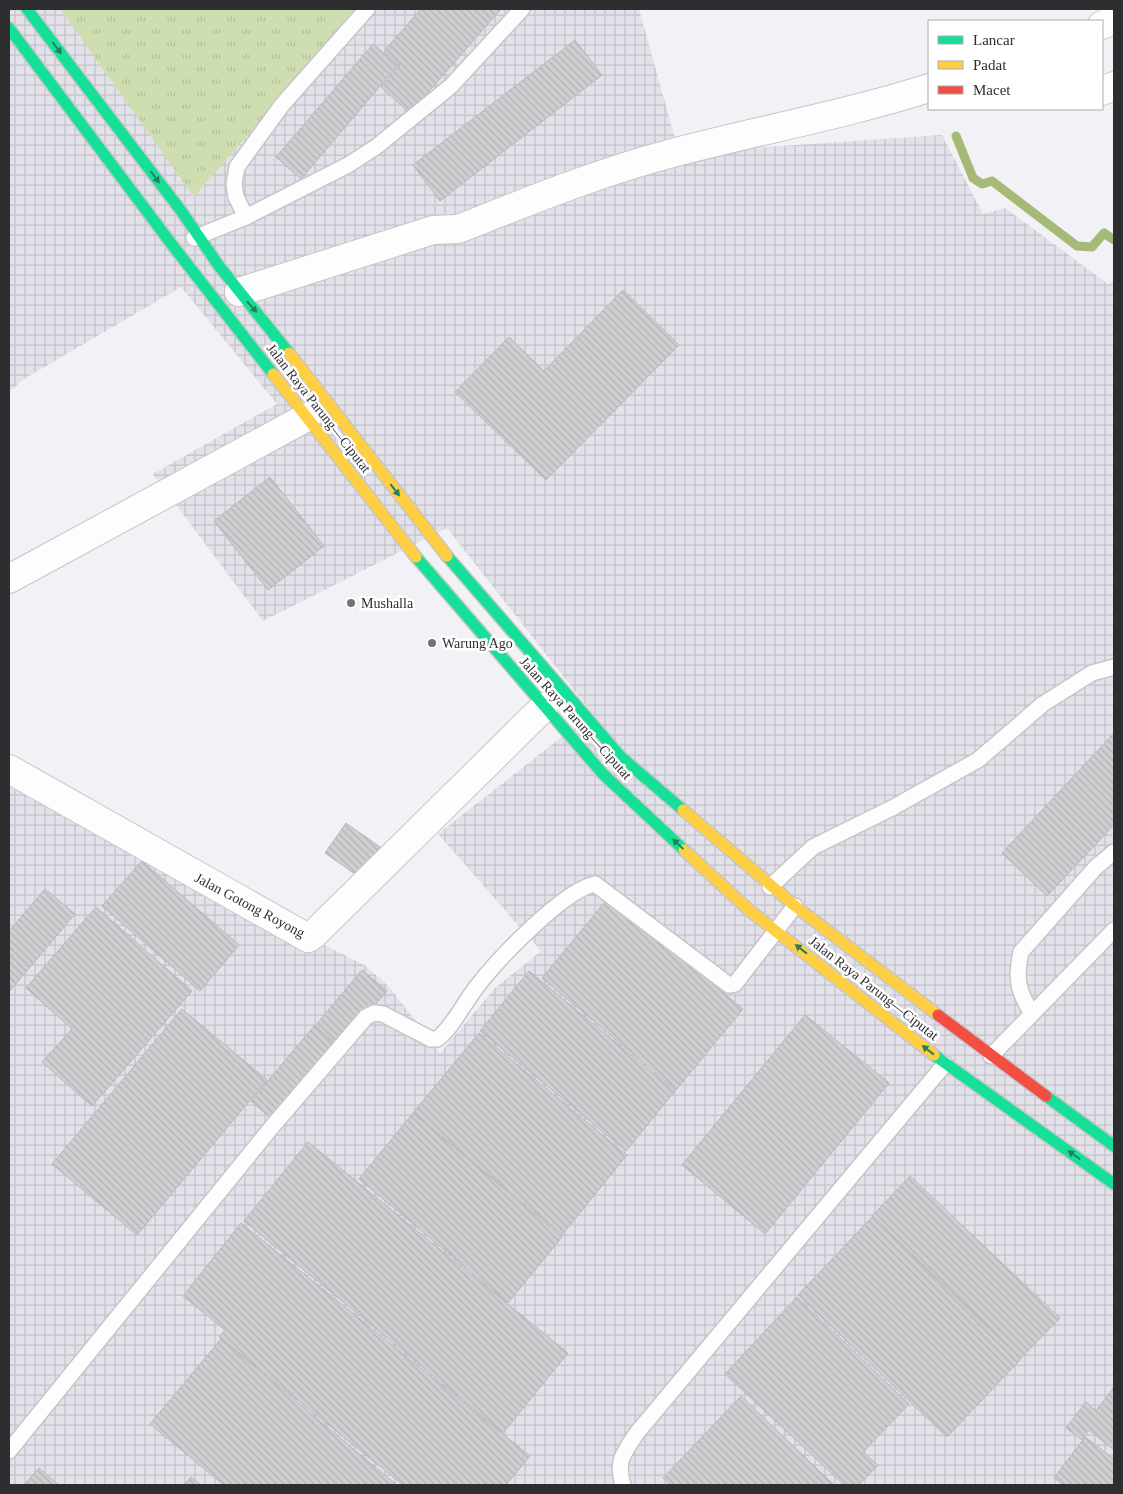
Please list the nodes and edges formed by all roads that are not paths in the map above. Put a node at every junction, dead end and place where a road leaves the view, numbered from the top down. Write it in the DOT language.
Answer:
graph roads {
  1 [pos="27,9"];
  2 [pos="367,9"];
  3 [pos="522,9"];
  4 [pos="9,28"];
  5 [pos="928,88"];
  6 [pos="246,217"];
  7 [pos="197,237"];
  8 [pos="173,246"];
  9 [pos="239,292"];
  10 [pos="307,417"];
  11 [pos="9,579"];
  12 [pos="1114,666"];
  13 [pos="544,707"];
  14 [pos="9,769"];
  15 [pos="1114,852"];
  16 [pos="770,887"];
  17 [pos="794,906"];
  18 [pos="776,929"];
  19 [pos="1114,930"];
  20 [pos="1032,1014"];
  21 [pos="991,1056"];
  22 [pos="946,1064"];
  23 [pos="1114,1146"];
  24 [pos="1114,1184"];
  25 [pos="9,1451"];
  26 [pos="623,1485"];
  1 -- 7 [label="highway, Jalan Raya Parung—Ciputat, one-way"];
  2 -- 6 [label="lane"];
  3 -- 6 [label="lane"];
  4 -- 8 [label="highway, Jalan Raya Parung—Ciputat"];
  5 -- 9 [label="street"];
  6 -- 7 [label="lane"];
  7 -- 8 [label="lane"];
  7 -- 9 [label="highway, Jalan Raya Parung—Ciputat"];
  8 -- 10 [label="highway, Jalan Raya Parung—Ciputat"];
  9 -- 16 [label="highway, Jalan Raya Parung—Ciputat, one-way"];
  10 -- 11 [label="street"];
  10 -- 13 [label="highway, Jalan Raya Parung—Ciputat"];
  12 -- 16 [label="lane"];
  13 -- 14 [label="street, Jalan Gotong Royong"];
  18 -- 13 [label="highway, Jalan Raya Parung—Ciputat, one-way"];
  15 -- 20 [label="lane"];
  16 -- 17 [label="highway, Jalan Raya Parung—Ciputat"];
  17 -- 18 [label="lane"];
  17 -- 21 [label="highway, Jalan Raya Parung—Ciputat"];
  22 -- 18 [label="highway, Jalan Raya Parung—Ciputat, one-way"];
  18 -- 25 [label="lane"];
  19 -- 20 [label="lane"];
  20 -- 21 [label="lane"];
  21 -- 23 [label="highway, Jalan Raya Parung—Ciputat"];
  24 -- 22 [label="highway, Jalan Raya Parung—Ciputat, one-way"];
  22 -- 26 [label="lane"];
}
